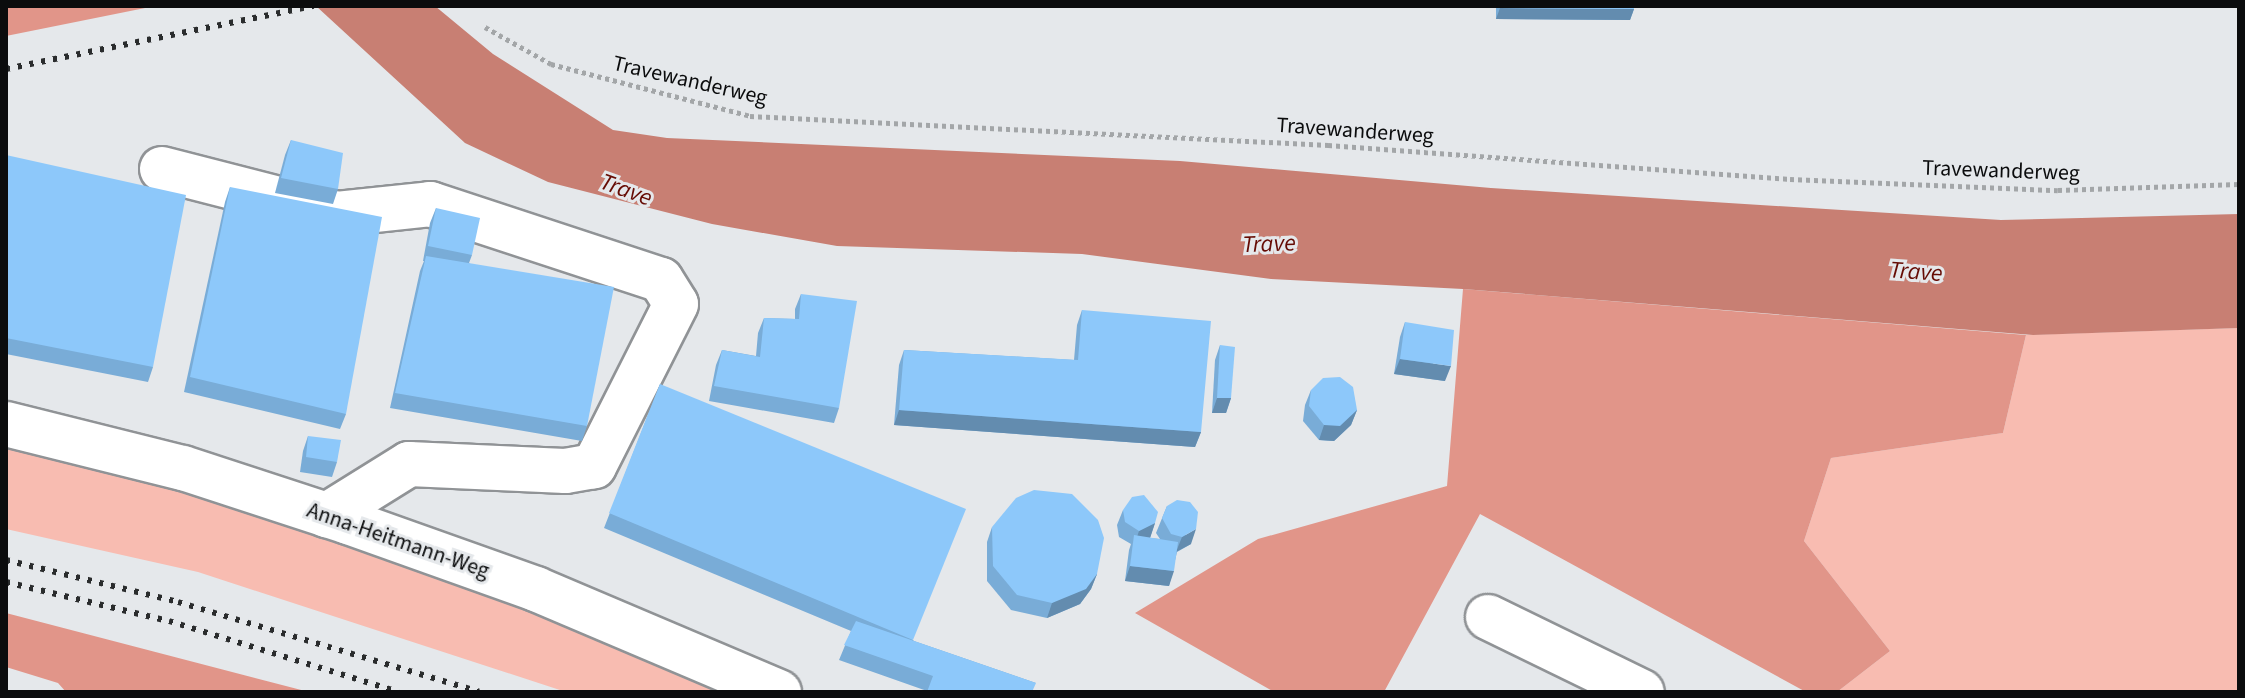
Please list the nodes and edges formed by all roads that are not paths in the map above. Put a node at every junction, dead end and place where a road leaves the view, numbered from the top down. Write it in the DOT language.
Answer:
graph roads {
  1 [pos="162,169"];
  2 [pos="6,424"];
  3 [pos="327,515"];
  4 [pos="1488,617"];
  5 [pos="779,692"];
  6 [pos="1642,692"];
  1 -- 3 [label="street"];
  2 -- 3 [label="street, Anna-Heitmann-Weg"];
  3 -- 5 [label="street, Anna-Heitmann-Weg"];
  4 -- 6 [label="street"];
}
